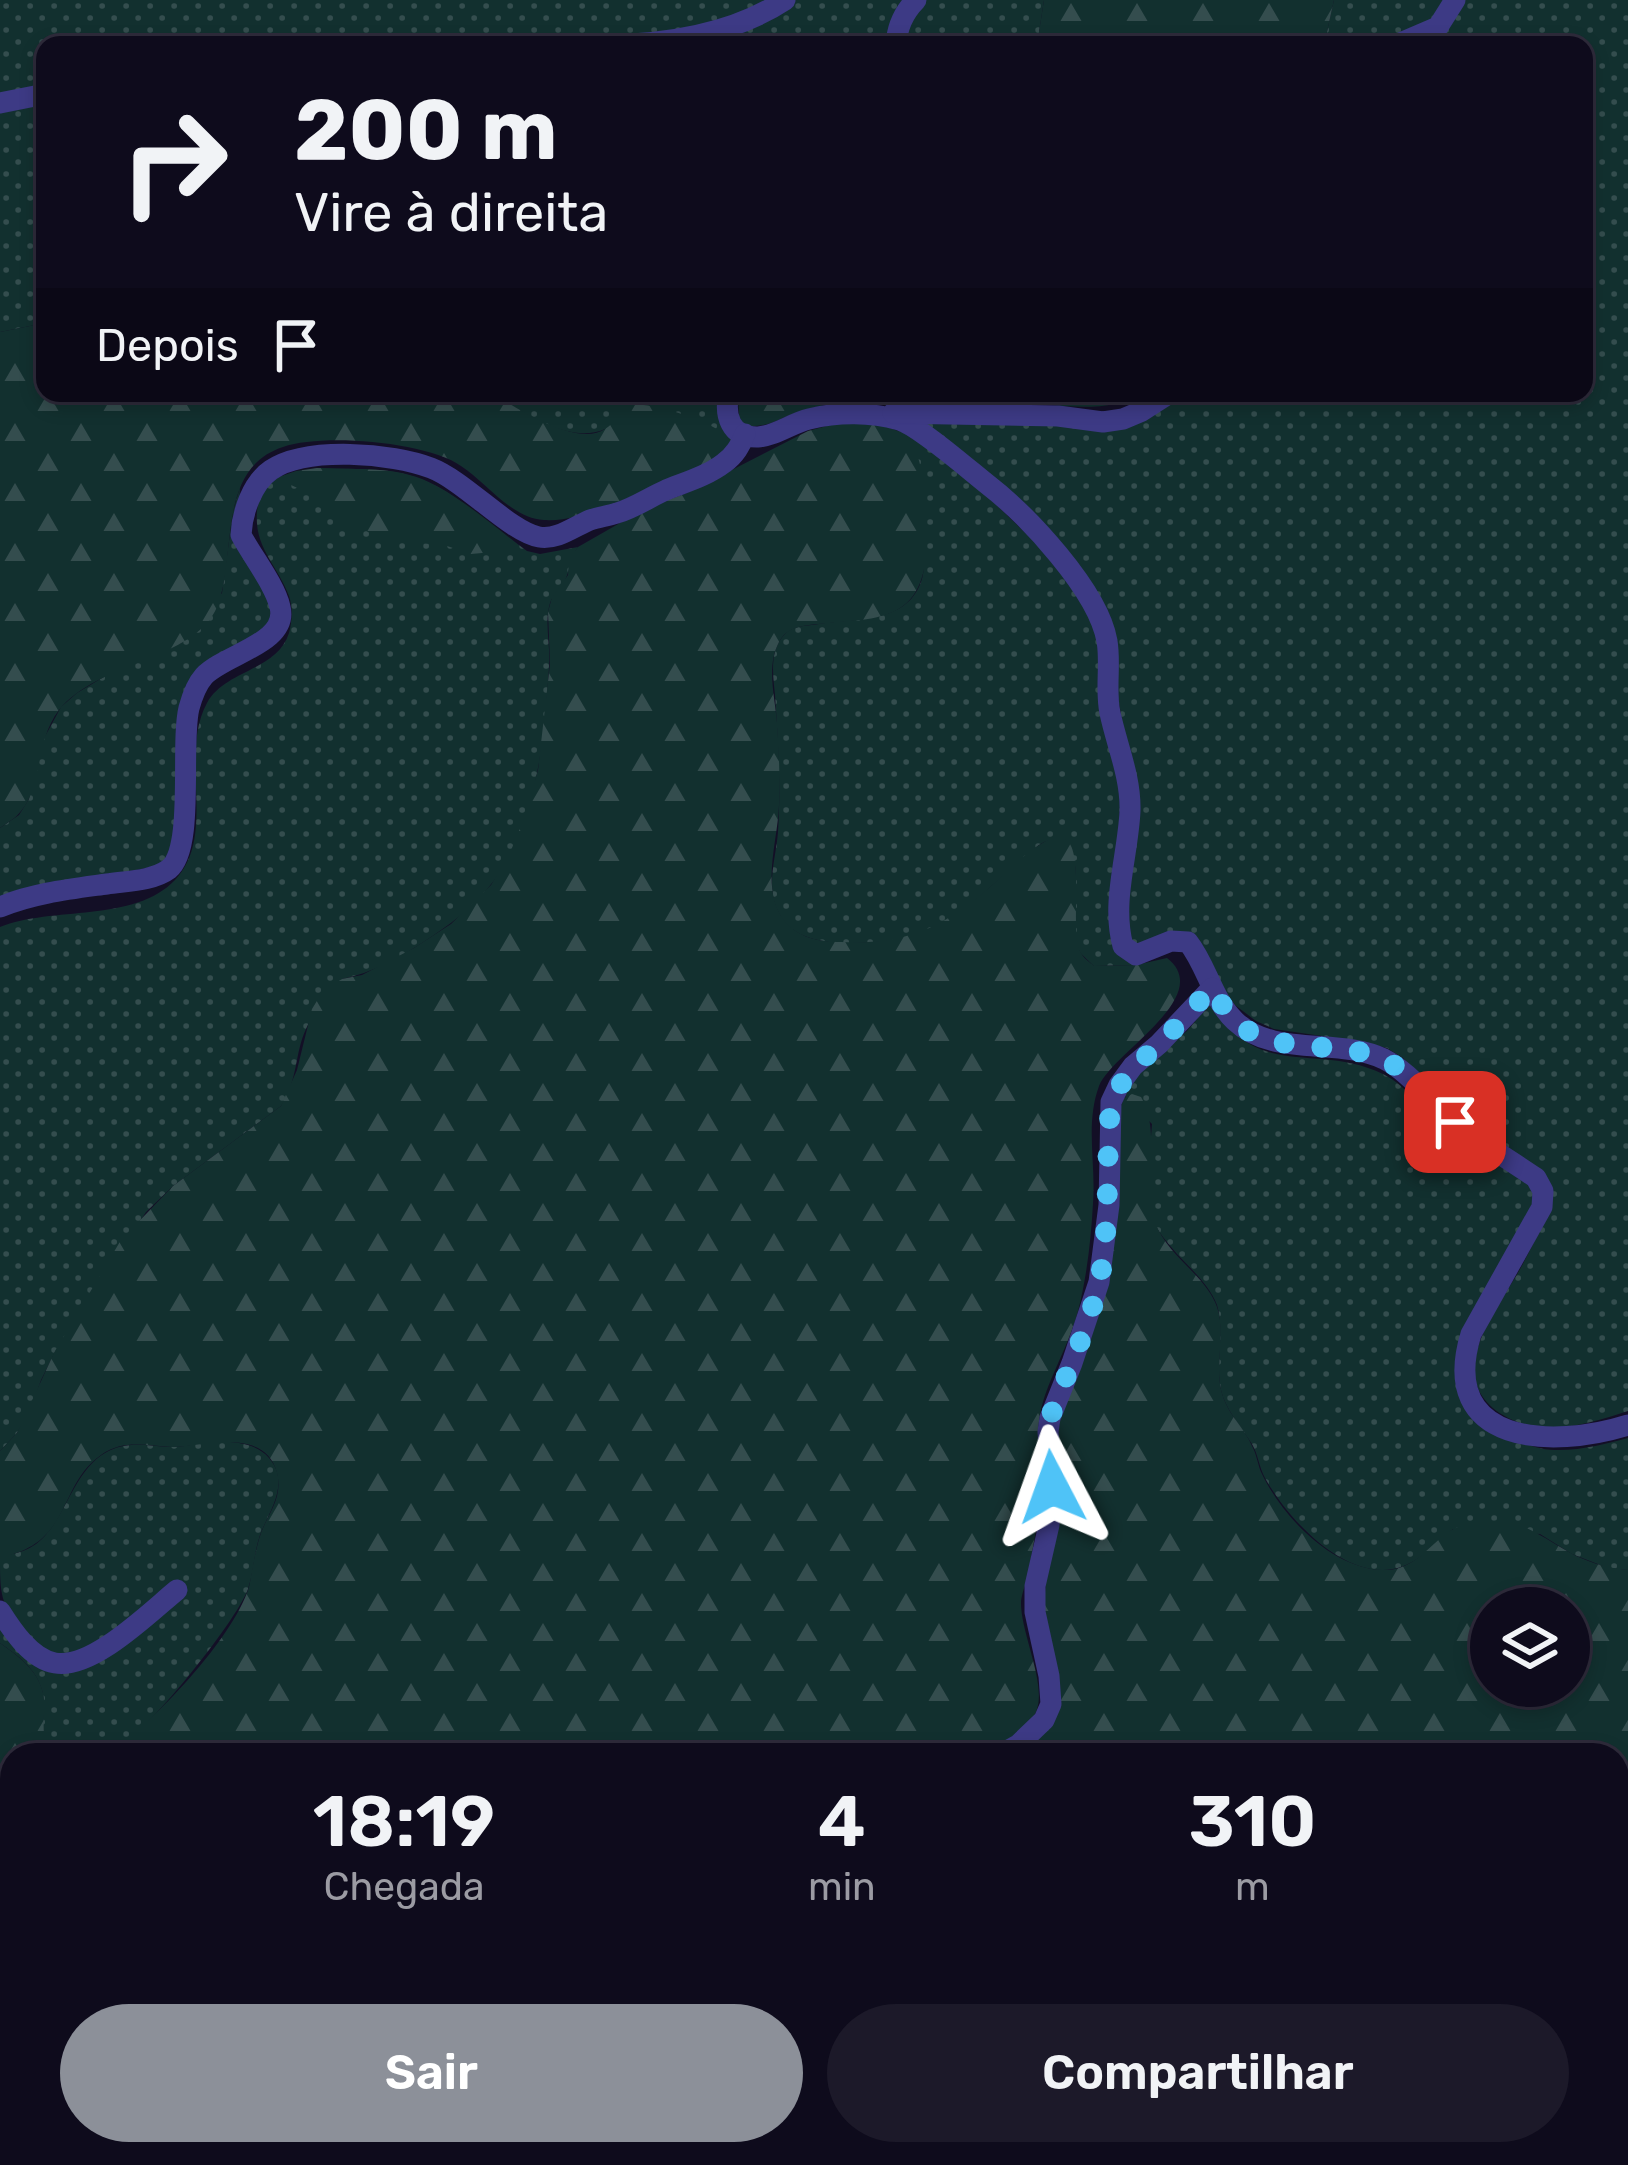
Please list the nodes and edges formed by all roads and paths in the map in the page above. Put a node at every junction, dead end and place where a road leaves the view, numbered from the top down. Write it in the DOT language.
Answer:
graph roads {
  1 [pos="785,0"];
  2 [pos="916,0"];
  3 [pos="1455,0"];
  4 [pos="684,36"];
  5 [pos="897,36"];
  6 [pos="1417,36"];
  7 [pos="36,96"];
  8 [pos="0,103"];
  9 [pos="727,402"];
  10 [pos="1157,402"];
  11 [pos="869,414"];
  12 [pos="746,434"];
  13 [pos="0,907"];
  14 [pos="1212,988"];
  15 [pos="1628,1425"];
  16 [pos="177,1590"];
  17 [pos="0,1611"];
  18 [pos="1019,1743"];
  1 -- 4 [label="street"];
  2 -- 5 [label="street"];
  3 -- 6 [label="street"];
  7 -- 8 [label="street"];
  9 -- 12 [label="street"];
  10 -- 11 [label="street"];
  11 -- 12 [label="street"];
  11 -- 14 [label="street"];
  12 -- 13 [label="street"];
  14 -- 15 [label="street"];
  14 -- 18 [label="street"];
  16 -- 17 [label="street"];
}
